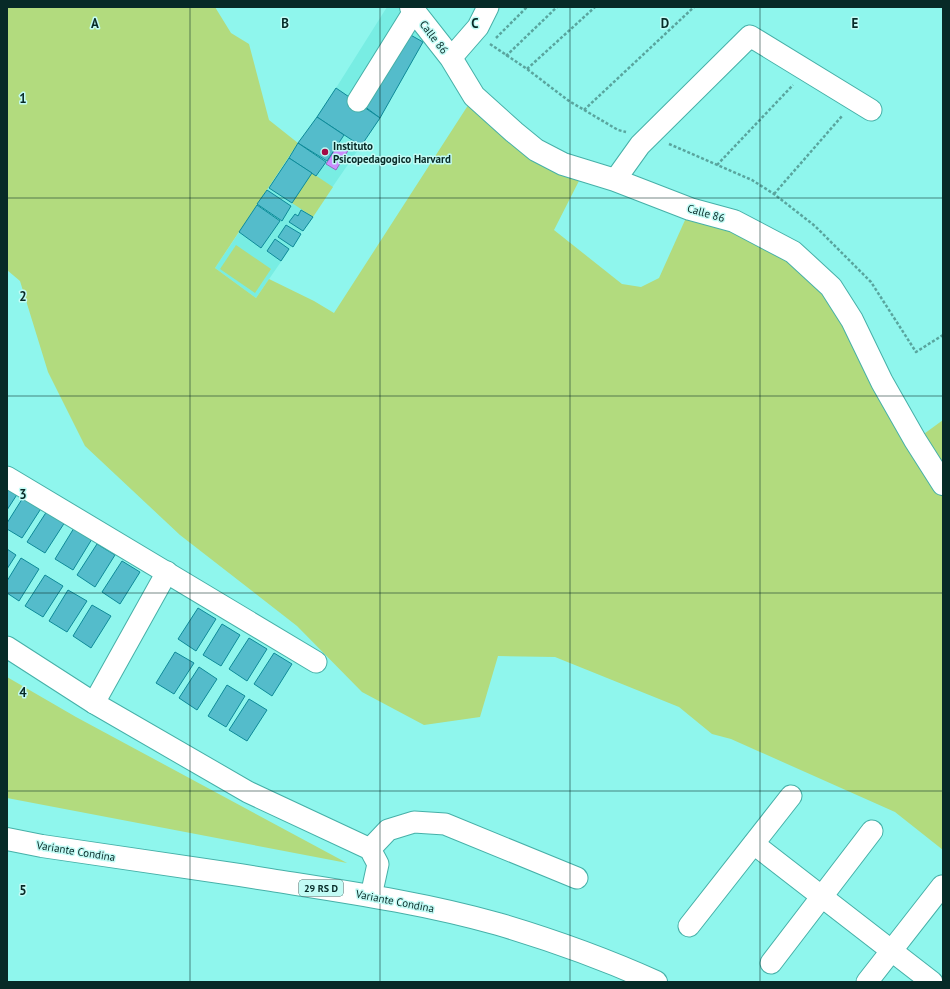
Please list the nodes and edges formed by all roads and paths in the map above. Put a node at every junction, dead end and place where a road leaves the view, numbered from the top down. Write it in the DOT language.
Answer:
graph roads {
  1 [pos="488,7"];
  2 [pos="526,7"];
  3 [pos="557,7"];
  4 [pos="595,7"];
  5 [pos="694,7"];
  6 [pos="412,9"];
  7 [pos="506,56"];
  8 [pos="451,58"];
  9 [pos="527,69"];
  10 [pos="806,71"];
  11 [pos="358,101"];
  12 [pos="864,106"];
  13 [pos="584,110"];
  14 [pos="648,137"];
  15 [pos="717,165"];
  16 [pos="615,180"];
  17 [pos="774,194"];
  18 [pos="943,335"];
  19 [pos="7,477"];
  20 [pos="943,484"];
  21 [pos="167,572"];
  22 [pos="7,647"];
  23 [pos="316,662"];
  24 [pos="94,702"];
  25 [pos="791,796"];
  26 [pos="872,831"];
  27 [pos="7,839"];
  28 [pos="754,844"];
  29 [pos="370,850"];
  30 [pos="577,878"];
  31 [pos="942,886"];
  32 [pos="371,896"];
  33 [pos="822,897"];
  34 [pos="690,926"];
  35 [pos="892,950"];
  36 [pos="771,963"];
  37 [pos="656,982"];
  38 [pos="867,982"];
  39 [pos="932,982"];
  1 -- 8 [label="street"];
  2 -- 7 [label="path"];
  3 -- 7 [label="path"];
  4 -- 9 [label="path"];
  5 -- 13 [label="path"];
  6 -- 8 [label="main road, Calle 86"];
  6 -- 11 [label="street"];
  7 -- 9 [label="path"];
  8 -- 16 [label="main road, Calle 86"];
  9 -- 13 [label="path"];
  10 -- 12 [label="street"];
  10 -- 14 [label="street"];
  10 -- 15 [label="path"];
  12 -- 17 [label="path"];
  13 -- 14 [label="path"];
  14 -- 15 [label="path"];
  14 -- 16 [label="street"];
  15 -- 17 [label="path"];
  16 -- 20 [label="main road, Calle 86"];
  17 -- 18 [label="path"];
  19 -- 21 [label="street"];
  21 -- 23 [label="street"];
  21 -- 24 [label="street"];
  22 -- 24 [label="street"];
  24 -- 29 [label="street"];
  25 -- 28 [label="street"];
  26 -- 33 [label="street"];
  27 -- 32 [label="main road, Variante Condina / 29 RS D"];
  28 -- 33 [label="street"];
  28 -- 34 [label="street"];
  29 -- 30 [label="street"];
  29 -- 32 [label="street"];
  31 -- 35 [label="street"];
  32 -- 37 [label="main road, Variante Condina / 29 RS D"];
  33 -- 35 [label="street"];
  33 -- 36 [label="street"];
  35 -- 38 [label="street"];
  35 -- 39 [label="street"];
}
